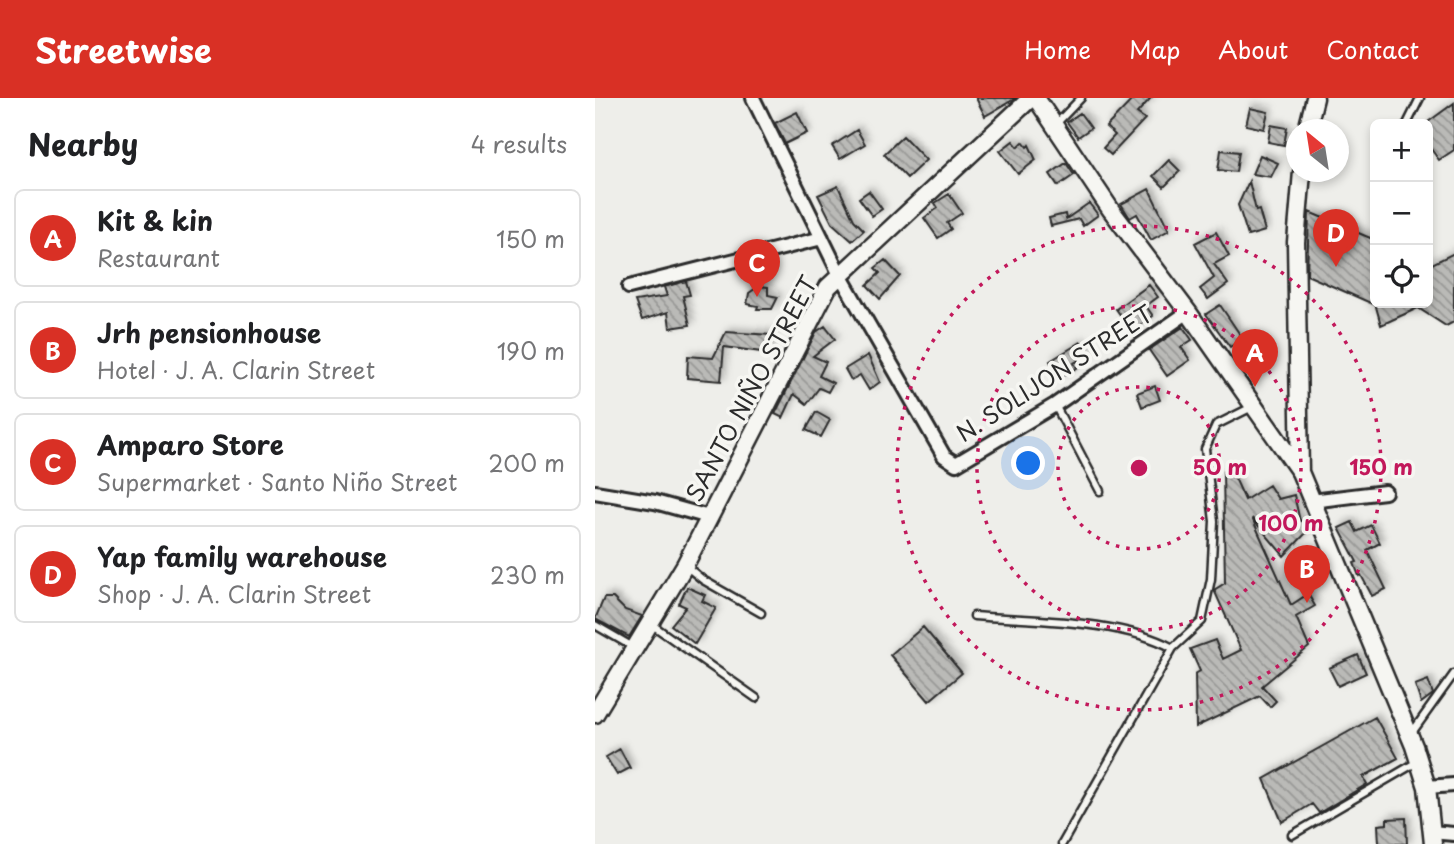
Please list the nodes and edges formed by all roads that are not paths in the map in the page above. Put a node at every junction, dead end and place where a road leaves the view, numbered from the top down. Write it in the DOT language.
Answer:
graph roads {
  1 [pos="1034,98"];
  2 [pos="1081,98"];
  3 [pos="1315,98"];
  4 [pos="1420,98"];
  5 [pos="758,100"];
  6 [pos="1310,119"];
  7 [pos="1410,119"];
  8 [pos="1054,125"];
  9 [pos="1301,182"];
  10 [pos="822,238"];
  11 [pos="840,275"];
  12 [pos="629,287"];
  13 [pos="1188,312"];
  14 [pos="1055,405"];
  15 [pos="1252,407"];
  16 [pos="1300,472"];
  17 [pos="1100,491"];
  18 [pos="595,492"];
  19 [pos="1385,492"];
  20 [pos="1311,502"];
  21 [pos="709,517"];
  22 [pos="685,565"];
  23 [pos="761,613"];
  24 [pos="974,616"];
  25 [pos="650,623"];
  26 [pos="595,625"];
  27 [pos="635,648"];
  28 [pos="1173,648"];
  29 [pos="1454,674"];
  30 [pos="756,698"];
  31 [pos="595,714"];
  32 [pos="1410,735"];
  33 [pos="1419,761"];
  34 [pos="1454,785"];
  35 [pos="1427,787"];
  36 [pos="1454,834"];
  37 [pos="1292,835"];
  38 [pos="1432,838"];
  39 [pos="1062,844"];
  1 -- 8 [label="main road"];
  1 -- 11 [label="main road, SANTO NIÑO STREET"];
  2 -- 8 [label="lane"];
  3 -- 6 [label="main road"];
  4 -- 7 [label="lane"];
  5 -- 10 [label="street"];
  8 -- 13 [label="main road"];
  9 -- 16 [label="main road"];
  10 -- 11 [label="street"];
  10 -- 12 [label="street"];
  11 -- 14 [label="street, N. SOLIJON STREET"];
  11 -- 21 [label="main road, SANTO NIÑO STREET"];
  13 -- 14 [label="street, N. SOLIJON STREET"];
  13 -- 15 [label="main road"];
  14 -- 17 [label="lane"];
  15 -- 16 [label="main road"];
  15 -- 28 [label="lane"];
  16 -- 20 [label="main road"];
  18 -- 21 [label="street"];
  19 -- 20 [label="street"];
  20 -- 32 [label="main road"];
  21 -- 22 [label="main road, SANTO NIÑO STREET"];
  22 -- 23 [label="lane"];
  22 -- 25 [label="main road, SANTO NIÑO STREET"];
  24 -- 28 [label="lane"];
  25 -- 27 [label="main road, SANTO NIÑO STREET"];
  25 -- 30 [label="lane"];
  26 -- 27 [label="lane"];
  27 -- 31 [label="main road, SANTO NIÑO STREET"];
  28 -- 39 [label="lane"];
  29 -- 32 [label="lane"];
  32 -- 33 [label="main road"];
  33 -- 35 [label="main road"];
  33 -- 37 [label="lane"];
  34 -- 35 [label="street"];
  35 -- 38 [label="main road"];
  36 -- 38 [label="street"];
}
